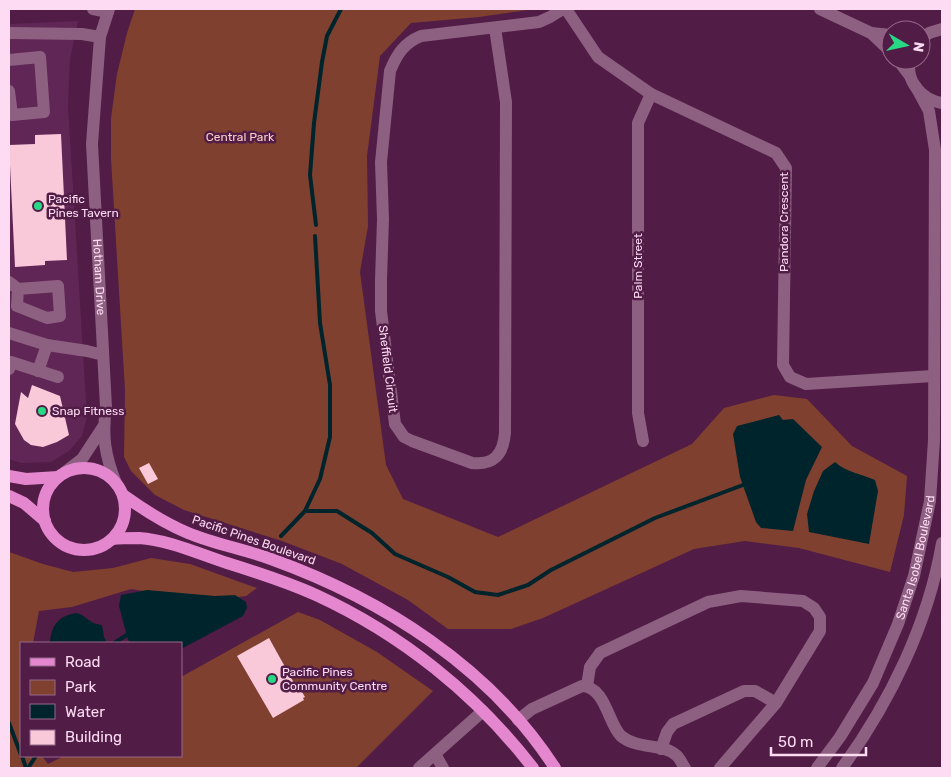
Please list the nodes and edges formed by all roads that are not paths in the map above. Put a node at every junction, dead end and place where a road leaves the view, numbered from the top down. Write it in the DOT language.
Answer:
graph roads {
  1 [pos="93,9"];
  2 [pos="565,9"];
  3 [pos="820,9"];
  4 [pos="108,10"];
  5 [pos="494,28"];
  6 [pos="9,33"];
  7 [pos="871,33"];
  8 [pos="881,34"];
  9 [pos="100,38"];
  10 [pos="881,42"];
  11 [pos="9,60"];
  12 [pos="905,70"];
  13 [pos="911,70"];
  14 [pos="913,82"];
  15 [pos="9,91"];
  16 [pos="651,94"];
  17 [pos="942,103"];
  18 [pos="9,332"];
  19 [pos="47,345"];
  20 [pos="103,355"];
  21 [pos="9,364"];
  22 [pos="38,371"];
  23 [pos="933,376"];
  24 [pos="58,377"];
  25 [pos="103,427"];
  26 [pos="643,441"];
  27 [pos="61,475"];
  28 [pos="9,476"];
  29 [pos="116,483"];
  30 [pos="123,495"];
  31 [pos="9,496"];
  32 [pos="45,521"];
  33 [pos="112,539"];
  34 [pos="942,543"];
  35 [pos="914,576"];
  36 [pos="937,583"];
  37 [pos="587,686"];
  38 [pos="776,703"];
  39 [pos="483,711"];
  40 [pos="518,720"];
  41 [pos="661,749"];
  42 [pos="435,754"];
  43 [pos="419,768"];
  44 [pos="443,768"];
  45 [pos="533,768"];
  46 [pos="555,768"];
  47 [pos="685,768"];
  48 [pos="720,768"];
  49 [pos="817,768"];
  50 [pos="842,768"];
  1 -- 4 [label="street"];
  2 -- 5 [label="street, Sheffield Circuit"];
  2 -- 16 [label="street, Pandora Crescent"];
  3 -- 7 [label="street"];
  4 -- 9 [label="street, Hotham Drive"];
  5 -- 5 [label="street, Sheffield Circuit"];
  6 -- 9 [label="street"];
  7 -- 8 [label="street"];
  7 -- 10 [label="street"];
  9 -- 20 [label="street, Hotham Drive"];
  11 -- 15 [label="street"];
  12 -- 14 [label="street"];
  13 -- 14 [label="street"];
  14 -- 17 [label="street"];
  14 -- 23 [label="street, Santa Isobel Boulevard"];
  16 -- 23 [label="street, Pandora Crescent"];
  16 -- 26 [label="street, Palm Street"];
  18 -- 19 [label="street"];
  19 -- 20 [label="street"];
  19 -- 22 [label="street"];
  20 -- 25 [label="street, Hotham Drive"];
  21 -- 22 [label="street"];
  22 -- 24 [label="street"];
  23 -- 35 [label="street, Santa Isobel Boulevard"];
  25 -- 27 [label="street, Hotham Drive"];
  25 -- 29 [label="street, Hotham Drive"];
  27 -- 28 [label="main road"];
  27 -- 29 [label="main road"];
  27 -- 32 [label="main road"];
  29 -- 30 [label="main road"];
  30 -- 33 [label="main road"];
  30 -- 40 [label="main road, Pacific Pines Boulevard"];
  31 -- 32 [label="main road"];
  32 -- 33 [label="main road"];
  33 -- 39 [label="main road"];
  34 -- 36 [label="street, Santa Isobel Boulevard"];
  35 -- 36 [label="street"];
  35 -- 49 [label="street, Santa Isobel Boulevard"];
  36 -- 50 [label="street, Santa Isobel Boulevard"];
  37 -- 38 [label="street"];
  37 -- 40 [label="street"];
  37 -- 41 [label="street"];
  38 -- 41 [label="street"];
  38 -- 48 [label="street"];
  39 -- 42 [label="street"];
  39 -- 45 [label="main road"];
  40 -- 46 [label="main road, Pacific Pines Boulevard"];
  41 -- 47 [label="street"];
  42 -- 43 [label="street"];
  42 -- 44 [label="street"];
}
